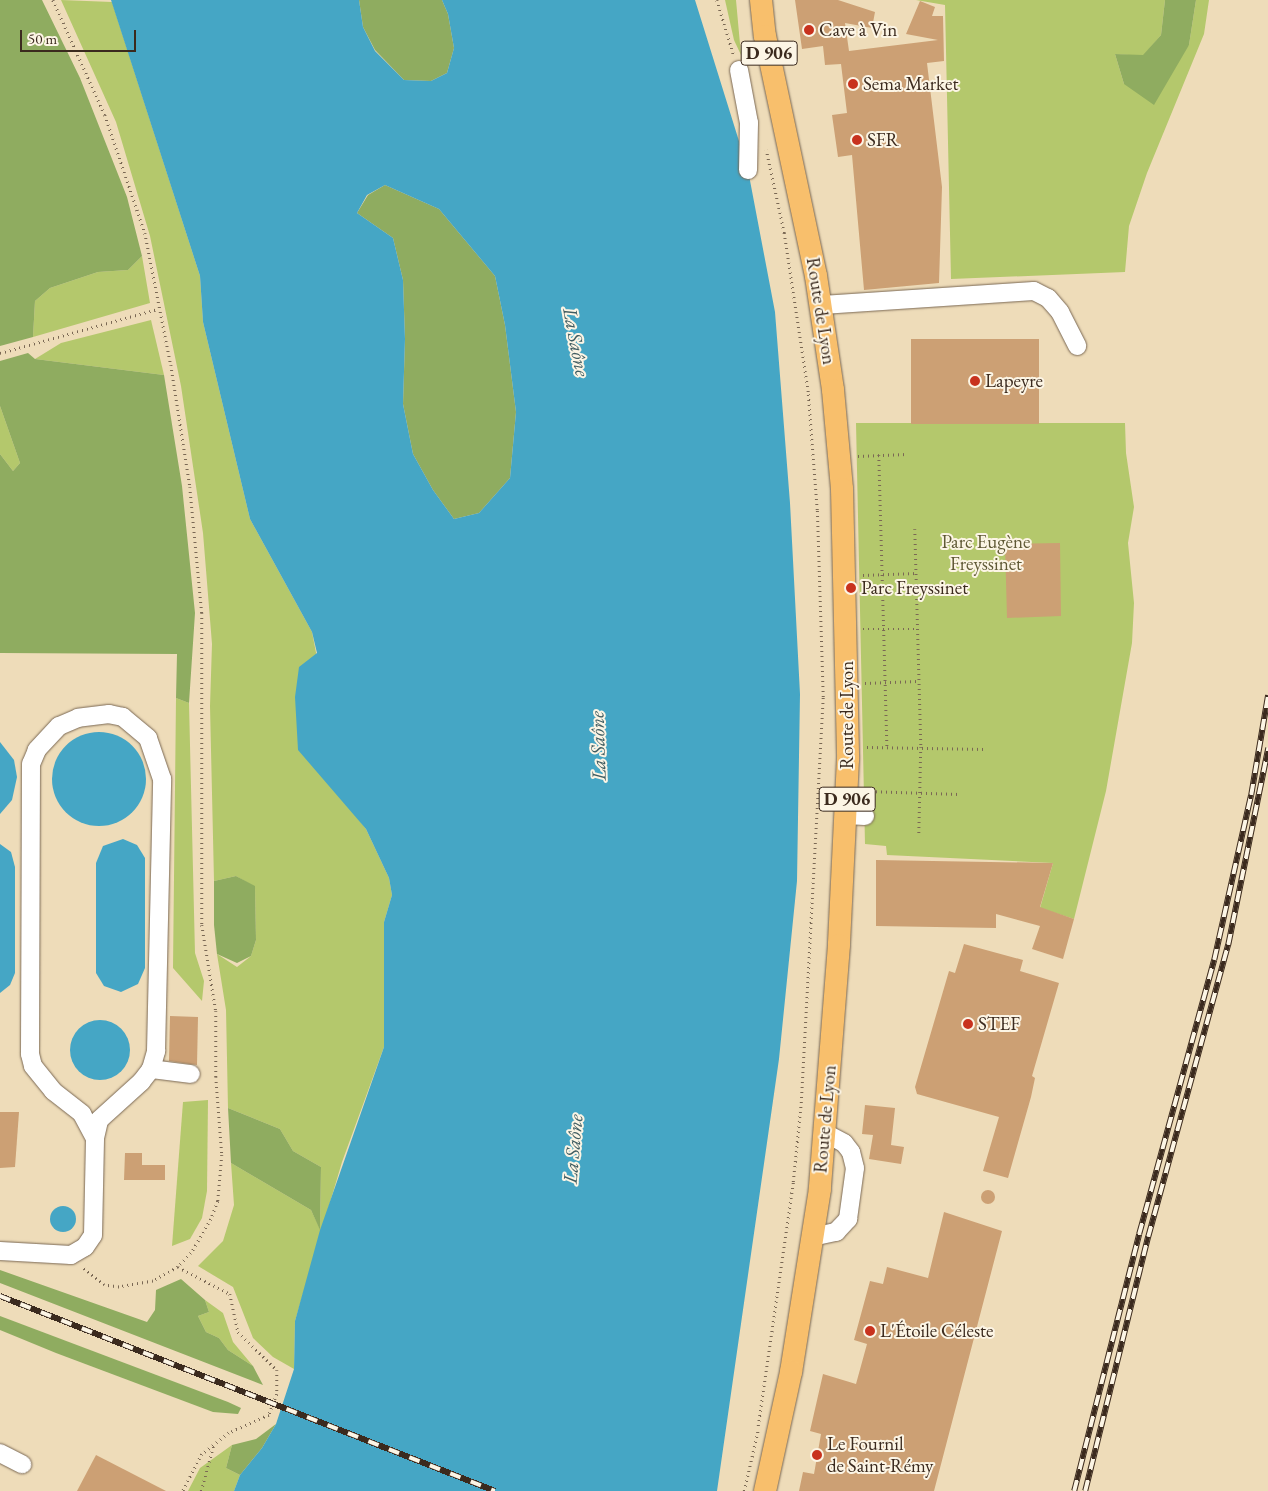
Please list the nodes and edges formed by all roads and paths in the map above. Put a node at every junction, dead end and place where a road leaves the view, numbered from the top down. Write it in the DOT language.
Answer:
graph roads {
  1 [pos="53,0"];
  2 [pos="717,0"];
  3 [pos="761,0"];
  4 [pos="739,70"];
  5 [pos="765,144"];
  6 [pos="748,170"];
  7 [pos="822,306"];
  8 [pos="158,309"];
  9 [pos="1077,346"];
  10 [pos="0,353"];
  11 [pos="907,454"];
  12 [pos="879,455"];
  13 [pos="855,456"];
  14 [pos="915,529"];
  15 [pos="917,573"];
  16 [pos="882,574"];
  17 [pos="854,575"];
  18 [pos="884,629"];
  19 [pos="916,629"];
  20 [pos="822,630"];
  21 [pos="847,630"];
  22 [pos="918,681"];
  23 [pos="886,682"];
  24 [pos="856,684"];
  25 [pos="864,747"];
  26 [pos="920,747"];
  27 [pos="887,748"];
  28 [pos="986,749"];
  29 [pos="856,791"];
  30 [pos="920,793"];
  31 [pos="959,794"];
  32 [pos="919,834"];
  33 [pos="150,1069"];
  34 [pos="191,1074"];
  35 [pos="825,1133"];
  36 [pos="95,1138"];
  37 [pos="812,1237"];
  38 [pos="0,1251"];
  39 [pos="71,1255"];
  40 [pos="178,1267"];
  41 [pos="213,1446"];
  42 [pos="0,1453"];
  43 [pos="22,1464"];
  44 [pos="183,1491"];
  45 [pos="201,1491"];
  46 [pos="744,1491"];
  47 [pos="765,1491"];
  1 -- 8 [label="path"];
  2 -- 4 [label="path"];
  3 -- 7 [label="main road, Route de Lyon / D 906"];
  4 -- 6 [label="street"];
  5 -- 20 [label="path"];
  7 -- 9 [label="street"];
  7 -- 21 [label="main road, Route de Lyon / D 906"];
  8 -- 10 [label="path"];
  8 -- 40 [label="path"];
  11 -- 12 [label="path"];
  12 -- 13 [label="path"];
  12 -- 16 [label="path"];
  14 -- 15 [label="path"];
  15 -- 16 [label="path"];
  15 -- 19 [label="path"];
  16 -- 17 [label="path"];
  16 -- 18 [label="path"];
  18 -- 19 [label="path"];
  18 -- 21 [label="path"];
  18 -- 23 [label="path"];
  19 -- 22 [label="path"];
  20 -- 21 [label="path"];
  20 -- 46 [label="path"];
  21 -- 35 [label="main road, Route de Lyon / D 906"];
  22 -- 23 [label="path"];
  22 -- 26 [label="path"];
  23 -- 24 [label="path"];
  23 -- 27 [label="path"];
  25 -- 27 [label="path"];
  26 -- 27 [label="path"];
  26 -- 28 [label="path"];
  26 -- 30 [label="path"];
  29 -- 30 [label="path"];
  30 -- 31 [label="path"];
  30 -- 32 [label="path"];
  33 -- 34 [label="street"];
  33 -- 36 [label="street"];
  33 -- 36 [label="street"];
  35 -- 37 [label="main road, Route de Lyon / D 906"];
  35 -- 37 [label="street"];
  36 -- 39 [label="street"];
  37 -- 47 [label="main road, Route de Lyon / D 906"];
  38 -- 39 [label="street"];
  39 -- 40 [label="path"];
  40 -- 41 [label="path"];
  41 -- 44 [label="path"];
  41 -- 45 [label="path"];
  42 -- 43 [label="street"];
}
